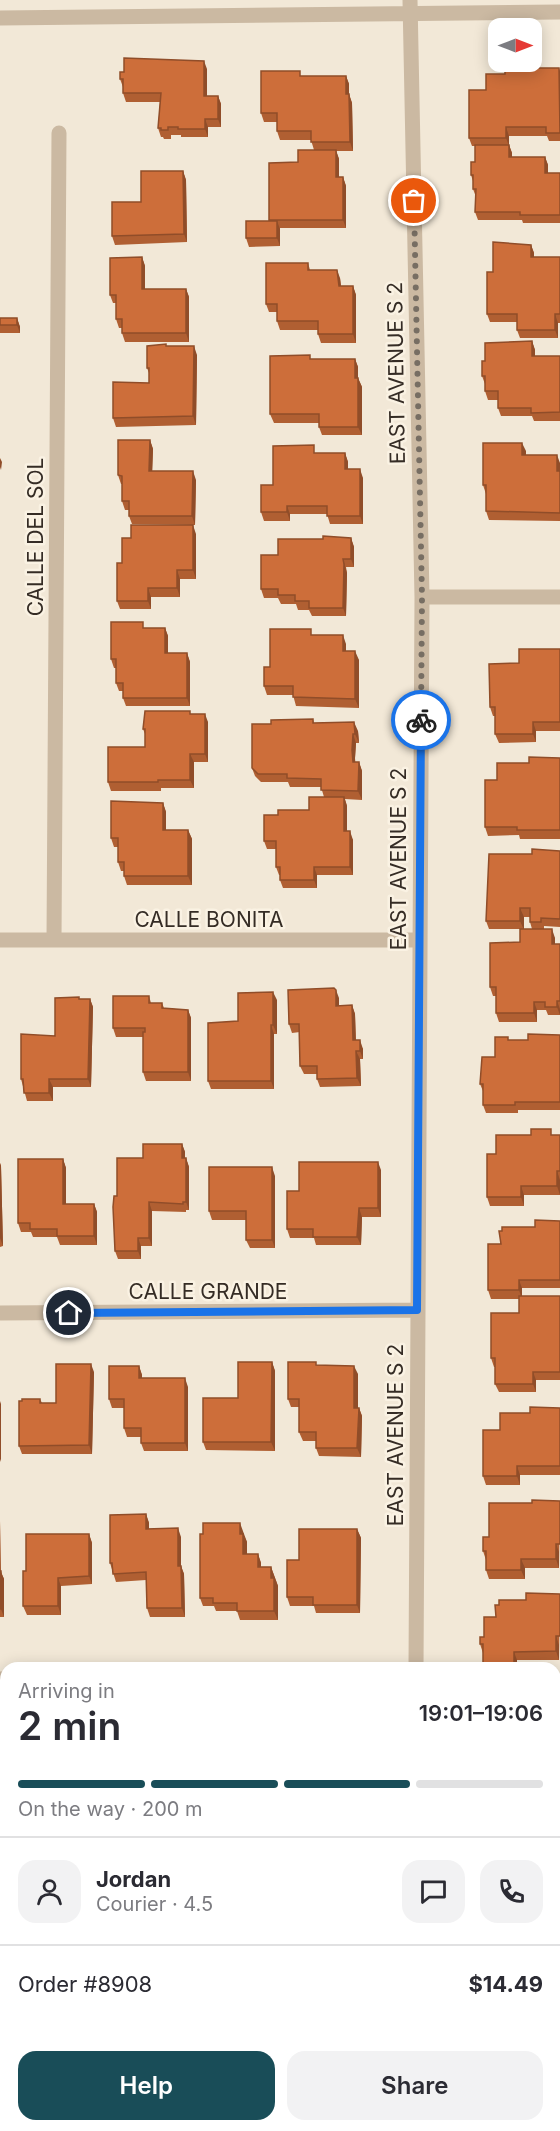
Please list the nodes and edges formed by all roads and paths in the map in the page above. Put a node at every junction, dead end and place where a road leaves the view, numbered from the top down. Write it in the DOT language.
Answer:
graph roads {
  1 [pos="410,7"];
  2 [pos="560,12"];
  3 [pos="0,18"];
  4 [pos="59,133"];
  5 [pos="422,597"];
  6 [pos="560,597"];
  7 [pos="0,940"];
  8 [pos="54,940"];
  9 [pos="419,940"];
  10 [pos="417,1310"];
  11 [pos="0,1313"];
  12 [pos="416,1662"];
  1 -- 2 [label="street"];
  1 -- 3 [label="street"];
  1 -- 5 [label="street, EAST AVENUE S 2"];
  4 -- 8 [label="street, CALLE DEL SOL"];
  5 -- 6 [label="street"];
  5 -- 9 [label="street, EAST AVENUE S 2"];
  7 -- 8 [label="street, CALLE BONITA"];
  8 -- 9 [label="street, CALLE BONITA"];
  9 -- 10 [label="street, EAST AVENUE S 2"];
  10 -- 11 [label="street, CALLE GRANDE"];
  10 -- 12 [label="street, EAST AVENUE S 2"];
}
